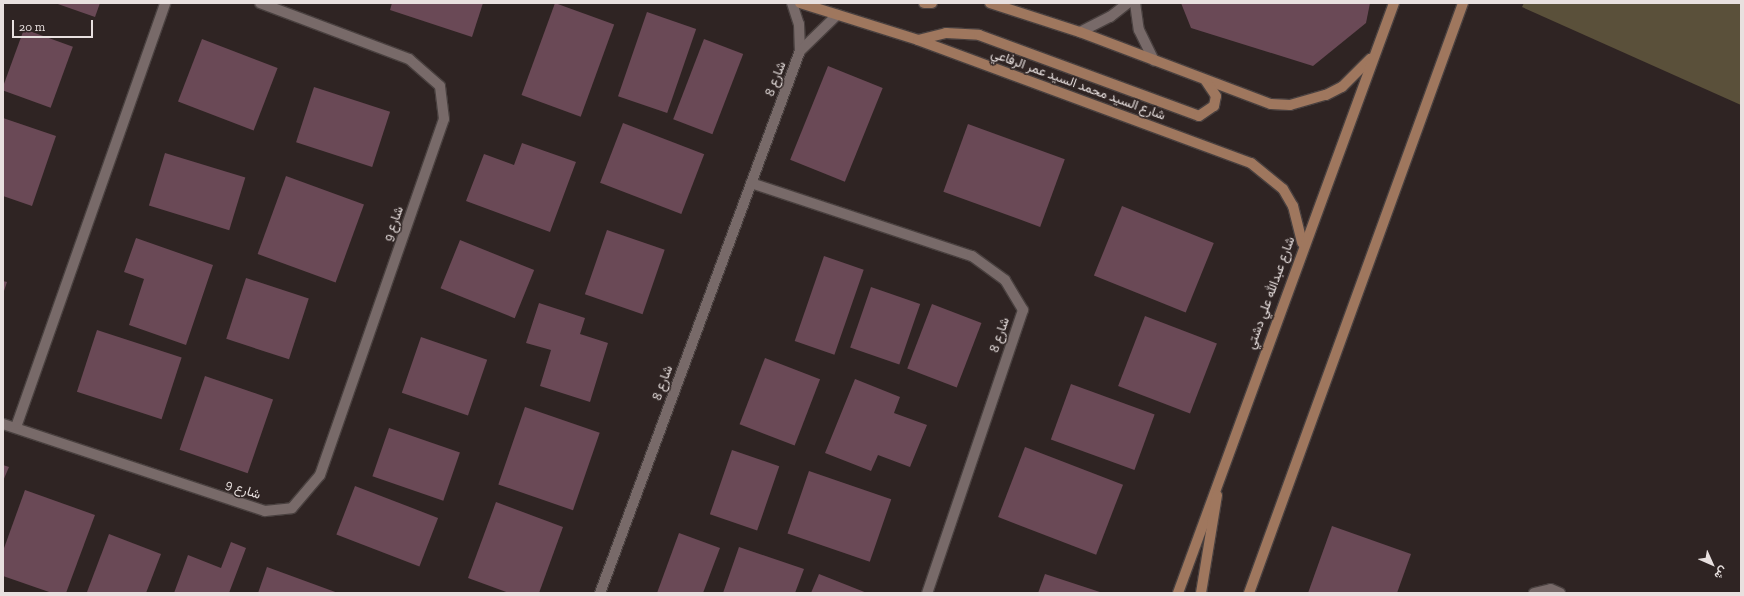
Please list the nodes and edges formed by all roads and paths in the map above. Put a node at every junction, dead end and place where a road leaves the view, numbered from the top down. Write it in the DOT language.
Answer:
graph roads {
  1 [pos="165,3"];
  2 [pos="260,3"];
  3 [pos="792,3"];
  4 [pos="800,3"];
  5 [pos="924,3"];
  6 [pos="932,3"];
  7 [pos="990,3"];
  8 [pos="1128,3"];
  9 [pos="1135,3"];
  10 [pos="1394,3"];
  11 [pos="1463,3"];
  12 [pos="837,16"];
  13 [pos="1080,32"];
  14 [pos="918,40"];
  15 [pos="1378,46"];
  16 [pos="800,51"];
  17 [pos="1154,61"];
  18 [pos="1206,81"];
  19 [pos="751,182"];
  20 [pos="1302,245"];
  21 [pos="3,424"];
  22 [pos="16,427"];
  23 [pos="1220,475"];
  24 [pos="600,593"];
  25 [pos="927,593"];
  26 [pos="1178,593"];
  27 [pos="1201,593"];
  28 [pos="1249,593"];
  29 [pos="1534,593"];
  30 [pos="1560,593"];
  1 -- 22 [label="street"];
  2 -- 22 [label="street, شارع 9"];
  3 -- 16 [label="street, شارع 8"];
  4 -- 12 [label="street, شارع السيد محمد السيد عمر الرفاعي"];
  5 -- 6 [label="street"];
  7 -- 13 [label="street"];
  8 -- 13 [label="street"];
  9 -- 17 [label="street"];
  10 -- 15 [label="street, شارع عبدالله علي دشتي"];
  11 -- 28 [label="street"];
  12 -- 14 [label="street, شارع السيد محمد السيد عمر الرفاعي"];
  12 -- 16 [label="street, شارع 8"];
  13 -- 17 [label="street"];
  14 -- 18 [label="street"];
  14 -- 20 [label="street, شارع السيد محمد السيد عمر الرفاعي"];
  15 -- 18 [label="street"];
  15 -- 20 [label="street, شارع عبدالله علي دشتي"];
  16 -- 19 [label="street, شارع 8"];
  17 -- 18 [label="street"];
  19 -- 24 [label="street, شارع 8"];
  19 -- 25 [label="street, شارع 8"];
  20 -- 23 [label="street, شارع عبدالله علي دشتي"];
  21 -- 22 [label="street, شارع 9"];
  23 -- 26 [label="street, شارع عبدالله علي دشتي"];
  23 -- 27 [label="street"];
  29 -- 30 [label="street"];
}
